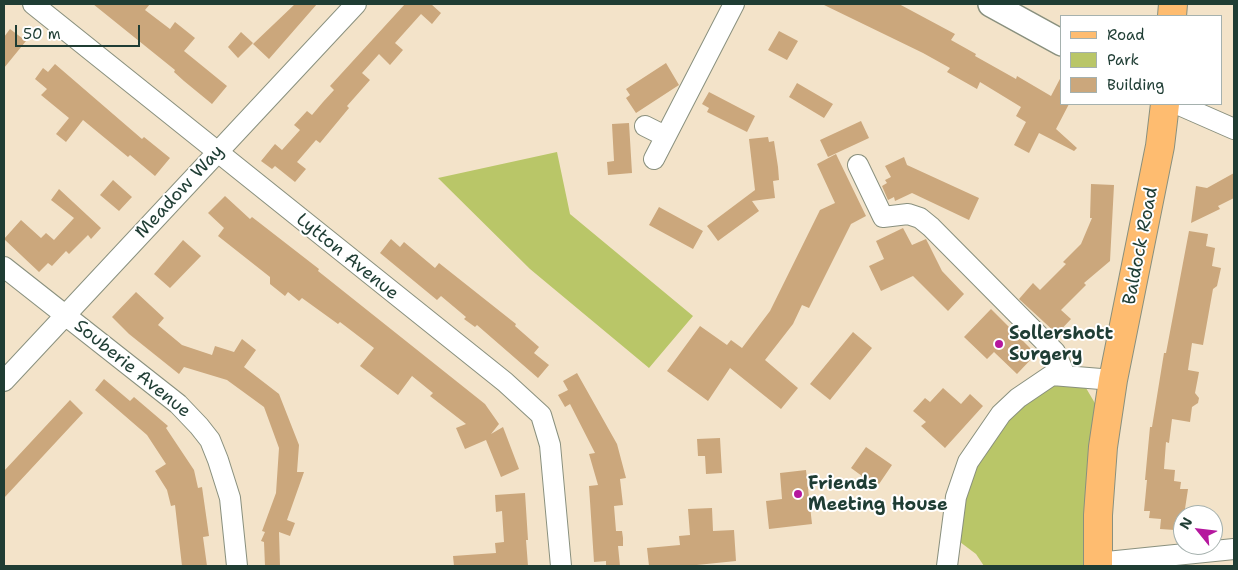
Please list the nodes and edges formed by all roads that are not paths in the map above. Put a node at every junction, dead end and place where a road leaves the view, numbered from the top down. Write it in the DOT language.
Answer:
graph roads {
  1 [pos="33,4"];
  2 [pos="356,4"];
  3 [pos="734,4"];
  4 [pos="991,4"];
  5 [pos="1060,41"];
  6 [pos="1165,105"];
  7 [pos="1179,105"];
  8 [pos="645,126"];
  9 [pos="1234,129"];
  10 [pos="665,136"];
  11 [pos="218,151"];
  12 [pos="654,159"];
  13 [pos="858,165"];
  14 [pos="4,267"];
  15 [pos="66,315"];
  16 [pos="1065,375"];
  17 [pos="1113,380"];
  18 [pos="4,381"];
  19 [pos="1234,549"];
  20 [pos="1098,564"];
  21 [pos="237,566"];
  22 [pos="561,566"];
  23 [pos="947,566"];
  1 -- 11 [label="street, Lytton Avenue"];
  2 -- 11 [label="street, Meadow Way"];
  3 -- 10 [label="street"];
  4 -- 5 [label="street"];
  6 -- 17 [label="main road, Baldock Road"];
  7 -- 9 [label="street"];
  8 -- 10 [label="street"];
  10 -- 12 [label="street"];
  11 -- 15 [label="street, Meadow Way"];
  11 -- 22 [label="street, Lytton Avenue"];
  13 -- 16 [label="street"];
  14 -- 15 [label="street, Souberie Avenue"];
  15 -- 18 [label="street, Meadow Way"];
  15 -- 21 [label="street, Souberie Avenue"];
  16 -- 17 [label="street"];
  16 -- 23 [label="street"];
  17 -- 20 [label="main road, Baldock Road"];
  19 -- 20 [label="street"];
}
